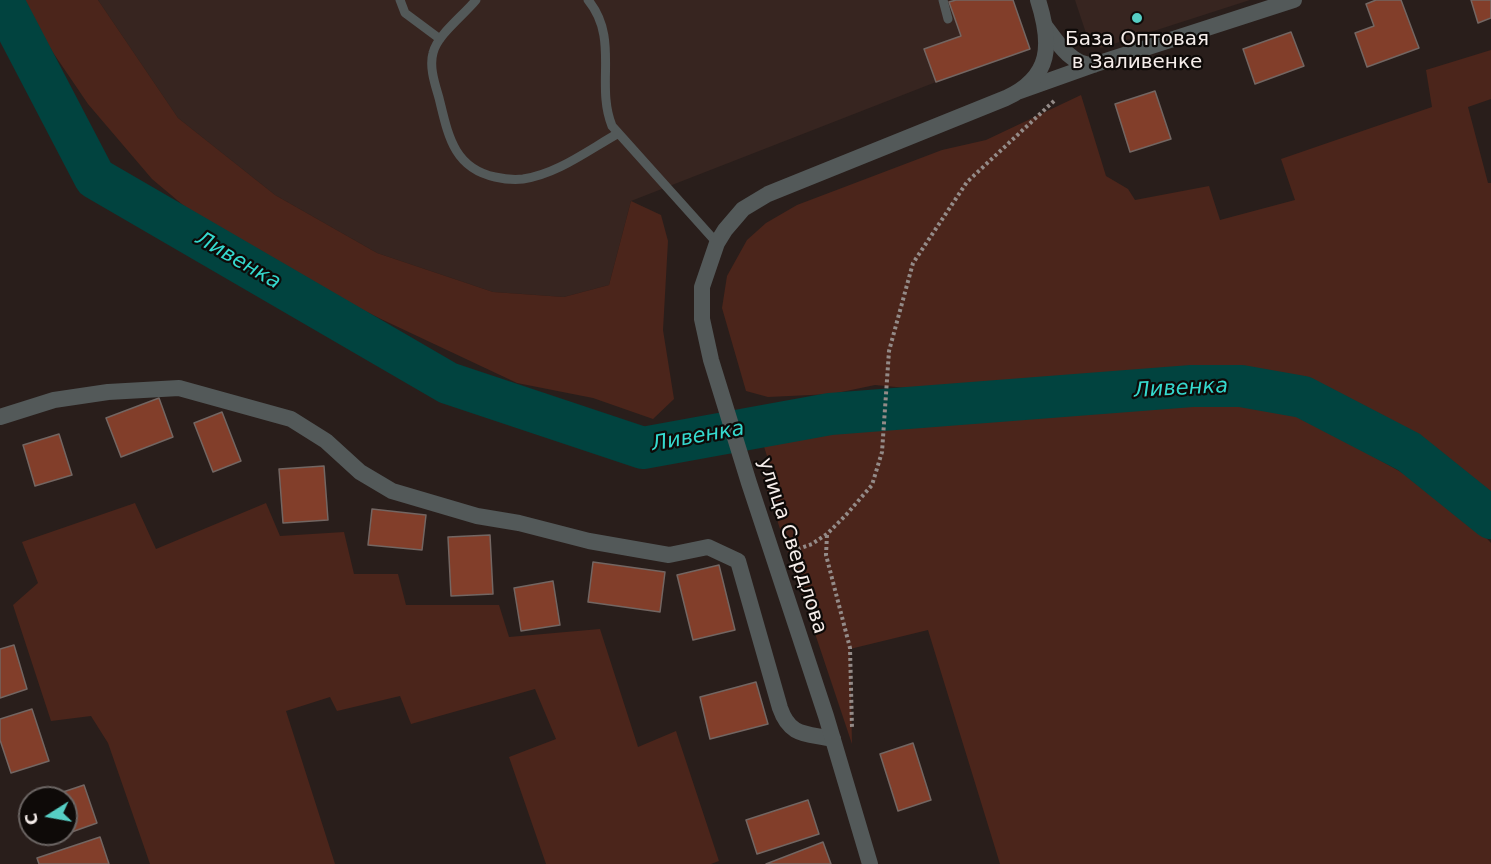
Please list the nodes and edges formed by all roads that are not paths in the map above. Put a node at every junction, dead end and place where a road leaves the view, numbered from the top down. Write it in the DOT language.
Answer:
graph roads {
  1 [pos="400,0"];
  2 [pos="476,0"];
  3 [pos="588,0"];
  4 [pos="943,0"];
  5 [pos="1038,0"];
  6 [pos="1294,0"];
  7 [pos="948,19"];
  8 [pos="1045,26"];
  9 [pos="440,39"];
  10 [pos="1093,65"];
  11 [pos="1020,92"];
  12 [pos="617,134"];
  13 [pos="717,243"];
  14 [pos="0,417"];
  15 [pos="833,738"];
  16 [pos="870,864"];
  1 -- 9 [label="lane"];
  2 -- 9 [label="lane"];
  3 -- 12 [label="lane"];
  4 -- 7 [label="lane"];
  5 -- 8 [label="street"];
  6 -- 10 [label="street"];
  8 -- 10 [label="street"];
  8 -- 11 [label="street, улица Свердлова"];
  9 -- 12 [label="lane"];
  10 -- 11 [label="street"];
  11 -- 13 [label="street, улица Свердлова"];
  12 -- 13 [label="lane"];
  13 -- 15 [label="street, улица Свердлова"];
  14 -- 15 [label="street"];
  15 -- 16 [label="street, улица Свердлова"];
}
